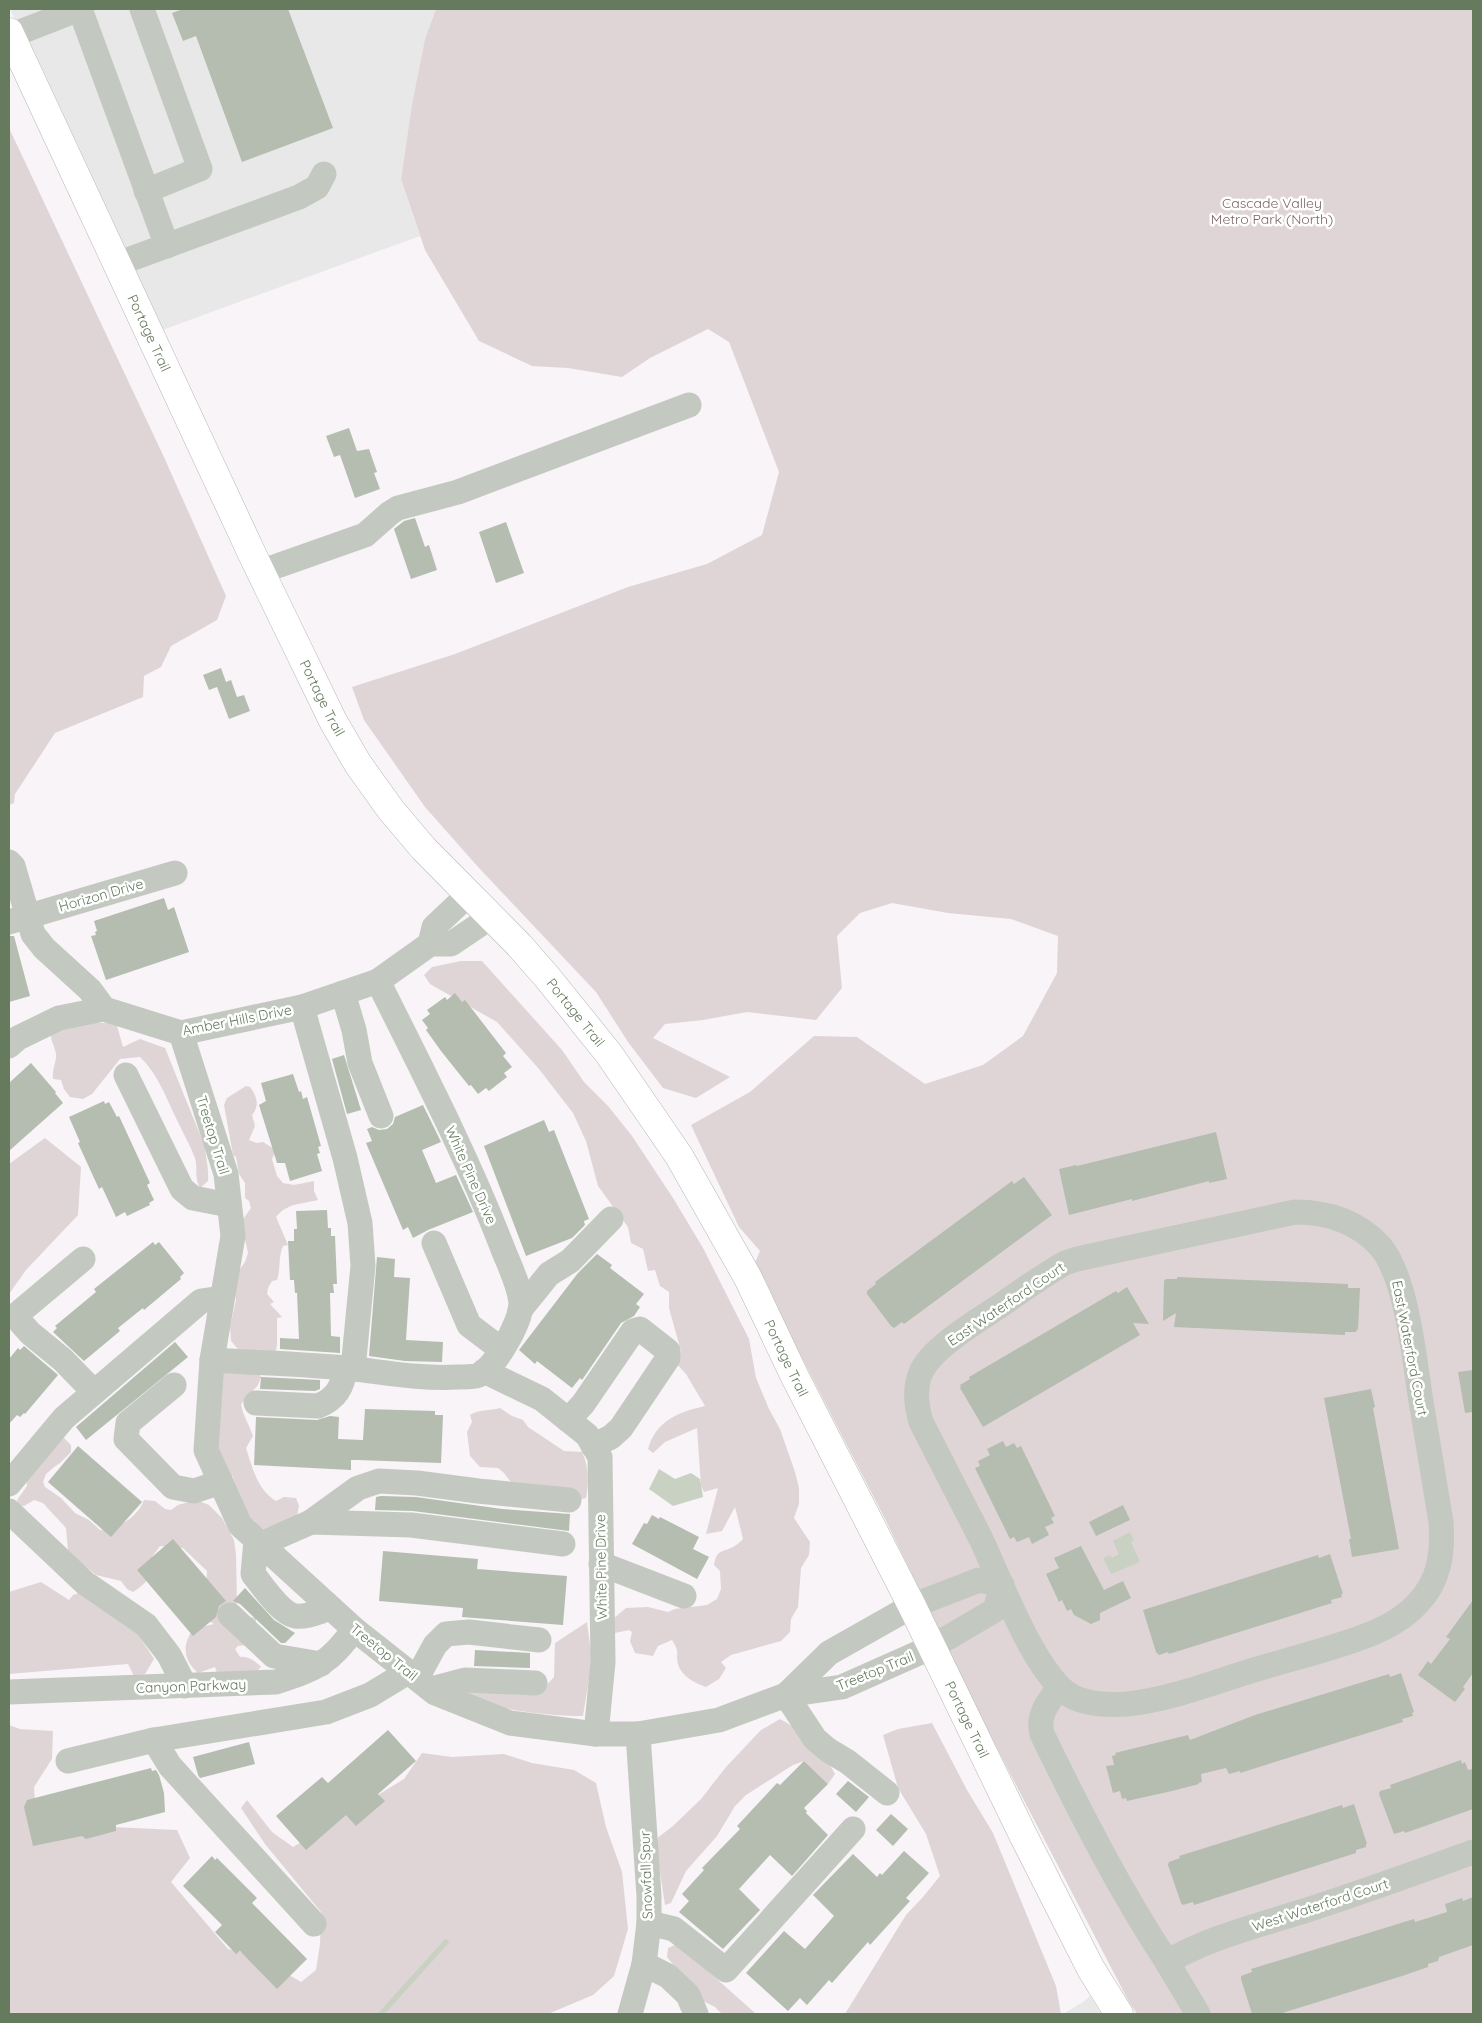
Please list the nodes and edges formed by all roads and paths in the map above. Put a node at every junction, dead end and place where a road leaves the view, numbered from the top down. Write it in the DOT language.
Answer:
graph roads {
  1 [pos="79,9"];
  2 [pos="142,9"];
  3 [pos="10,34"];
  4 [pos="324,174"];
  5 [pos="146,191"];
  6 [pos="167,246"];
  7 [pos="117,264"];
  8 [pos="690,405"];
  9 [pos="260,572"];
  10 [pos="9,862"];
  11 [pos="175,873"];
  12 [pos="469,894"];
  13 [pos="492,917"];
  14 [pos="18,919"];
  15 [pos="430,944"];
  16 [pos="378,981"];
  17 [pos="343,993"];
  18 [pos="302,1007"];
  19 [pos="104,1009"];
  20 [pos="181,1033"];
  21 [pos="9,1046"];
  22 [pos="126,1075"];
  23 [pos="381,1116"];
  24 [pos="229,1205"];
  25 [pos="611,1219"];
  26 [pos="434,1243"];
  27 [pos="83,1259"];
  28 [pos="222,1298"];
  29 [pos="520,1310"];
  30 [pos="502,1350"];
  31 [pos="212,1360"];
  32 [pos="349,1369"];
  33 [pos="484,1371"];
  34 [pos="174,1385"];
  35 [pos="94,1392"];
  36 [pos="256,1403"];
  37 [pos="568,1420"];
  38 [pos="593,1446"];
  39 [pos="220,1482"];
  40 [pos="9,1484"];
  41 [pos="569,1500"];
  42 [pos="9,1511"];
  43 [pos="311,1522"];
  44 [pos="259,1542"];
  45 [pos="563,1544"];
  46 [pos="601,1564"];
  47 [pos="1002,1585"];
  48 [pos="684,1596"];
  49 [pos="912,1606"];
  50 [pos="331,1608"];
  51 [pos="230,1615"];
  52 [pos="354,1629"];
  53 [pos="539,1640"];
  54 [pos="932,1647"];
  55 [pos="321,1664"];
  56 [pos="419,1680"];
  57 [pos="535,1683"];
  58 [pos="185,1686"];
  59 [pos="1059,1688"];
  60 [pos="9,1692"];
  61 [pos="786,1695"];
  62 [pos="596,1734"];
  63 [pos="638,1734"];
  64 [pos="154,1740"];
  65 [pos="68,1761"];
  66 [pos="887,1793"];
  67 [pos="854,1829"];
  68 [pos="1473,1852"];
  69 [pos="649,1923"];
  70 [pos="314,1924"];
  71 [pos="1167,1962"];
  72 [pos="644,1964"];
  73 [pos="630,2014"];
  74 [pos="696,2014"];
  75 [pos="1119,2014"];
  76 [pos="1198,2014"];
  1 -- 3 [label="street"];
  1 -- 5 [label="street"];
  2 -- 5 [label="street"];
  3 -- 7 [label="main road, Portage Trail"];
  4 -- 6 [label="street"];
  5 -- 6 [label="street"];
  6 -- 7 [label="street"];
  7 -- 9 [label="main road, Portage Trail"];
  8 -- 9 [label="street"];
  9 -- 12 [label="main road, Portage Trail"];
  10 -- 14 [label="street"];
  11 -- 14 [label="street, Horizon Drive"];
  12 -- 13 [label="main road, Portage Trail"];
  12 -- 15 [label="street"];
  13 -- 15 [label="street"];
  13 -- 49 [label="main road, Portage Trail"];
  14 -- 19 [label="street"];
  15 -- 16 [label="street, Amber Hills Drive"];
  16 -- 17 [label="street, Amber Hills Drive"];
  16 -- 29 [label="street, White Pine Drive"];
  17 -- 18 [label="street, Amber Hills Drive"];
  17 -- 23 [label="street"];
  18 -- 20 [label="street, Amber Hills Drive"];
  18 -- 32 [label="street"];
  19 -- 20 [label="street, Amber Hills Drive"];
  19 -- 21 [label="street, Amber Hills Drive"];
  20 -- 24 [label="street, Treetop Trail"];
  22 -- 24 [label="street"];
  24 -- 28 [label="street, Treetop Trail"];
  25 -- 29 [label="street"];
  26 -- 30 [label="street"];
  27 -- 35 [label="street"];
  28 -- 31 [label="street, Treetop Trail"];
  28 -- 35 [label="street"];
  29 -- 30 [label="street, White Pine Drive"];
  30 -- 33 [label="street, White Pine Drive"];
  31 -- 32 [label="street"];
  31 -- 39 [label="street, Treetop Trail"];
  32 -- 33 [label="street"];
  32 -- 36 [label="street"];
  33 -- 37 [label="street, White Pine Drive"];
  34 -- 39 [label="street"];
  35 -- 40 [label="street"];
  37 -- 38 [label="street, White Pine Drive"];
  37 -- 38 [label="street"];
  38 -- 46 [label="street, White Pine Drive"];
  39 -- 44 [label="street, Treetop Trail"];
  41 -- 43 [label="street"];
  42 -- 58 [label="street"];
  43 -- 44 [label="street"];
  43 -- 45 [label="street"];
  44 -- 50 [label="street, Treetop Trail"];
  44 -- 50 [label="street"];
  46 -- 48 [label="street"];
  46 -- 62 [label="street, White Pine Drive"];
  47 -- 49 [label="street"];
  47 -- 54 [label="street"];
  47 -- 59 [label="street, East Waterford Court"];
  47 -- 59 [label="street, East Waterford Court"];
  49 -- 54 [label="main road, Portage Trail"];
  49 -- 61 [label="street, Treetop Trail"];
  50 -- 52 [label="street, Treetop Trail"];
  51 -- 55 [label="street"];
  52 -- 55 [label="street, Canyon Parkway"];
  52 -- 56 [label="street, Treetop Trail"];
  53 -- 56 [label="street"];
  54 -- 61 [label="street, Treetop Trail"];
  54 -- 75 [label="main road, Portage Trail"];
  55 -- 58 [label="street, Canyon Parkway"];
  56 -- 57 [label="street"];
  56 -- 62 [label="street, Treetop Trail"];
  56 -- 64 [label="street"];
  58 -- 60 [label="street, Canyon Parkway"];
  59 -- 71 [label="street"];
  61 -- 63 [label="street, Treetop Trail"];
  61 -- 66 [label="street"];
  62 -- 63 [label="street, Treetop Trail"];
  63 -- 69 [label="street, Snowfall Spur"];
  64 -- 65 [label="street"];
  64 -- 70 [label="street"];
  67 -- 69 [label="street"];
  68 -- 71 [label="street, West Waterford Court"];
  69 -- 72 [label="street, Snowfall Spur"];
  71 -- 76 [label="street"];
  72 -- 73 [label="street, Snowfall Spur"];
  72 -- 74 [label="street"];
}
